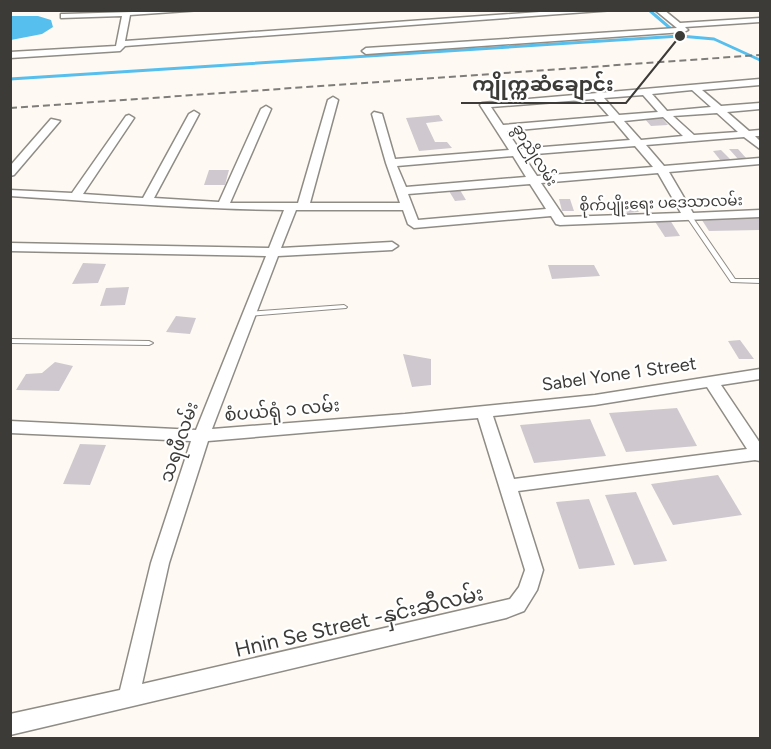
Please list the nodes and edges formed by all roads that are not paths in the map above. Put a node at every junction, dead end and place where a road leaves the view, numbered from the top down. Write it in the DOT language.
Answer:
graph roads {
  1 [pos="196,10"];
  2 [pos="610,10"];
  3 [pos="659,10"];
  4 [pos="724,10"];
  5 [pos="127,12"];
  6 [pos="64,16"];
  7 [pos="760,20"];
  8 [pos="740,21"];
  9 [pos="510,25"];
  10 [pos="678,25"];
  11 [pos="120,46"];
  12 [pos="366,51"];
  13 [pos="10,55"];
  14 [pos="755,83"];
  15 [pos="694,87"];
  16 [pos="645,91"];
  17 [pos="760,92"];
  18 [pos="597,95"];
  19 [pos="333,100"];
  20 [pos="760,106"];
  21 [pos="266,109"];
  22 [pos="718,109"];
  23 [pos="194,114"];
  24 [pos="377,114"];
  25 [pos="664,114"];
  26 [pos="616,117"];
  27 [pos="129,118"];
  28 [pos="55,121"];
  29 [pos="501,128"];
  30 [pos="760,133"];
  31 [pos="747,134"];
  32 [pos="692,138"];
  33 [pos="639,143"];
  34 [pos="760,146"];
  35 [pos="518,154"];
  36 [pos="760,161"];
  37 [pos="391,164"];
  38 [pos="662,170"];
  39 [pos="10,173"];
  40 [pos="534,181"];
  41 [pos="401,191"];
  42 [pos="10,193"];
  43 [pos="75,198"];
  44 [pos="146,202"];
  45 [pos="223,206"];
  46 [pos="297,206"];
  47 [pos="406,207"];
  48 [pos="553,212"];
  49 [pos="760,214"];
  50 [pos="689,216"];
  51 [pos="563,222"];
  52 [pos="392,246"];
  53 [pos="10,247"];
  54 [pos="274,252"];
  55 [pos="760,281"];
  56 [pos="344,308"];
  57 [pos="248,314"];
  58 [pos="10,341"];
  59 [pos="149,343"];
  60 [pos="760,374"];
  61 [pos="711,381"];
  62 [pos="484,412"];
  63 [pos="10,427"];
  64 [pos="200,436"];
  65 [pos="760,454"];
  66 [pos="507,486"];
  67 [pos="128,699"];
  68 [pos="10,725"];
  1 -- 5 [label="street"];
  2 -- 9 [label="street"];
  3 -- 10 [label="street"];
  4 -- 8 [label="street"];
  5 -- 6 [label="street"];
  5 -- 11 [label="street"];
  7 -- 8 [label="street"];
  8 -- 10 [label="street"];
  9 -- 10 [label="street"];
  9 -- 11 [label="street"];
  9 -- 12 [label="street"];
  11 -- 13 [label="street"];
  14 -- 15 [label="street"];
  14 -- 17 [label="street"];
  15 -- 16 [label="street"];
  15 -- 22 [label="street"];
  16 -- 18 [label="street"];
  16 -- 25 [label="street"];
  18 -- 26 [label="street"];
  18 -- 29 [label="street, ခွာညိုလမ်း"];
  19 -- 46 [label="street, သရဖီလမ်း"];
  20 -- 22 [label="street"];
  21 -- 45 [label="street"];
  22 -- 25 [label="street"];
  22 -- 31 [label="street"];
  23 -- 44 [label="street"];
  24 -- 37 [label="street"];
  25 -- 26 [label="street"];
  25 -- 32 [label="street"];
  26 -- 29 [label="street"];
  26 -- 33 [label="street"];
  27 -- 43 [label="street"];
  28 -- 39 [label="street"];
  29 -- 35 [label="street, ခွာညိုလမ်း"];
  30 -- 31 [label="street"];
  31 -- 32 [label="street"];
  31 -- 34 [label="street"];
  32 -- 33 [label="street"];
  33 -- 35 [label="street"];
  33 -- 38 [label="street"];
  35 -- 37 [label="street"];
  35 -- 40 [label="street, ခွာညိုလမ်း"];
  36 -- 38 [label="street"];
  37 -- 41 [label="street"];
  38 -- 40 [label="street"];
  38 -- 50 [label="street"];
  40 -- 41 [label="street"];
  40 -- 48 [label="street, ခွာညိုလမ်း"];
  41 -- 47 [label="street"];
  42 -- 43 [label="street"];
  43 -- 44 [label="street"];
  44 -- 45 [label="street"];
  45 -- 46 [label="street"];
  46 -- 47 [label="street"];
  46 -- 54 [label="street, သရဖီလမ်း"];
  47 -- 48 [label="street"];
  48 -- 51 [label="street, ခွာညိုလမ်း"];
  49 -- 50 [label="street, စိုက်ပျိုးရေး ပဒေသာလမ်း"];
  50 -- 51 [label="street, စိုက်ပျိုးရေး ပဒေသာလမ်း"];
  50 -- 55 [label="lane"];
  52 -- 54 [label="street"];
  53 -- 54 [label="street"];
  54 -- 57 [label="street, သရဖီလမ်း"];
  56 -- 57 [label="lane"];
  57 -- 64 [label="street, သရဖီလမ်း"];
  58 -- 59 [label="lane"];
  60 -- 61 [label="street, Sabel Yone 1 Street"];
  61 -- 62 [label="street, Sabel Yone 1 Street"];
  61 -- 65 [label="street"];
  62 -- 64 [label="street, စံပယ်ရုံ ၁ လမ်း"];
  62 -- 66 [label="street, Hnin Se Street -နှင်းဆီလမ်း"];
  63 -- 64 [label="street, စံပယ်ရုံ ၁ လမ်း"];
  64 -- 67 [label="street, သရဖီလမ်း"];
  65 -- 66 [label="street"];
  66 -- 67 [label="street, Hnin Se Street -နှင်းဆီလမ်း"];
  67 -- 68 [label="street, Hnin Se Street -နှင်းဆီလမ်း"];
}
